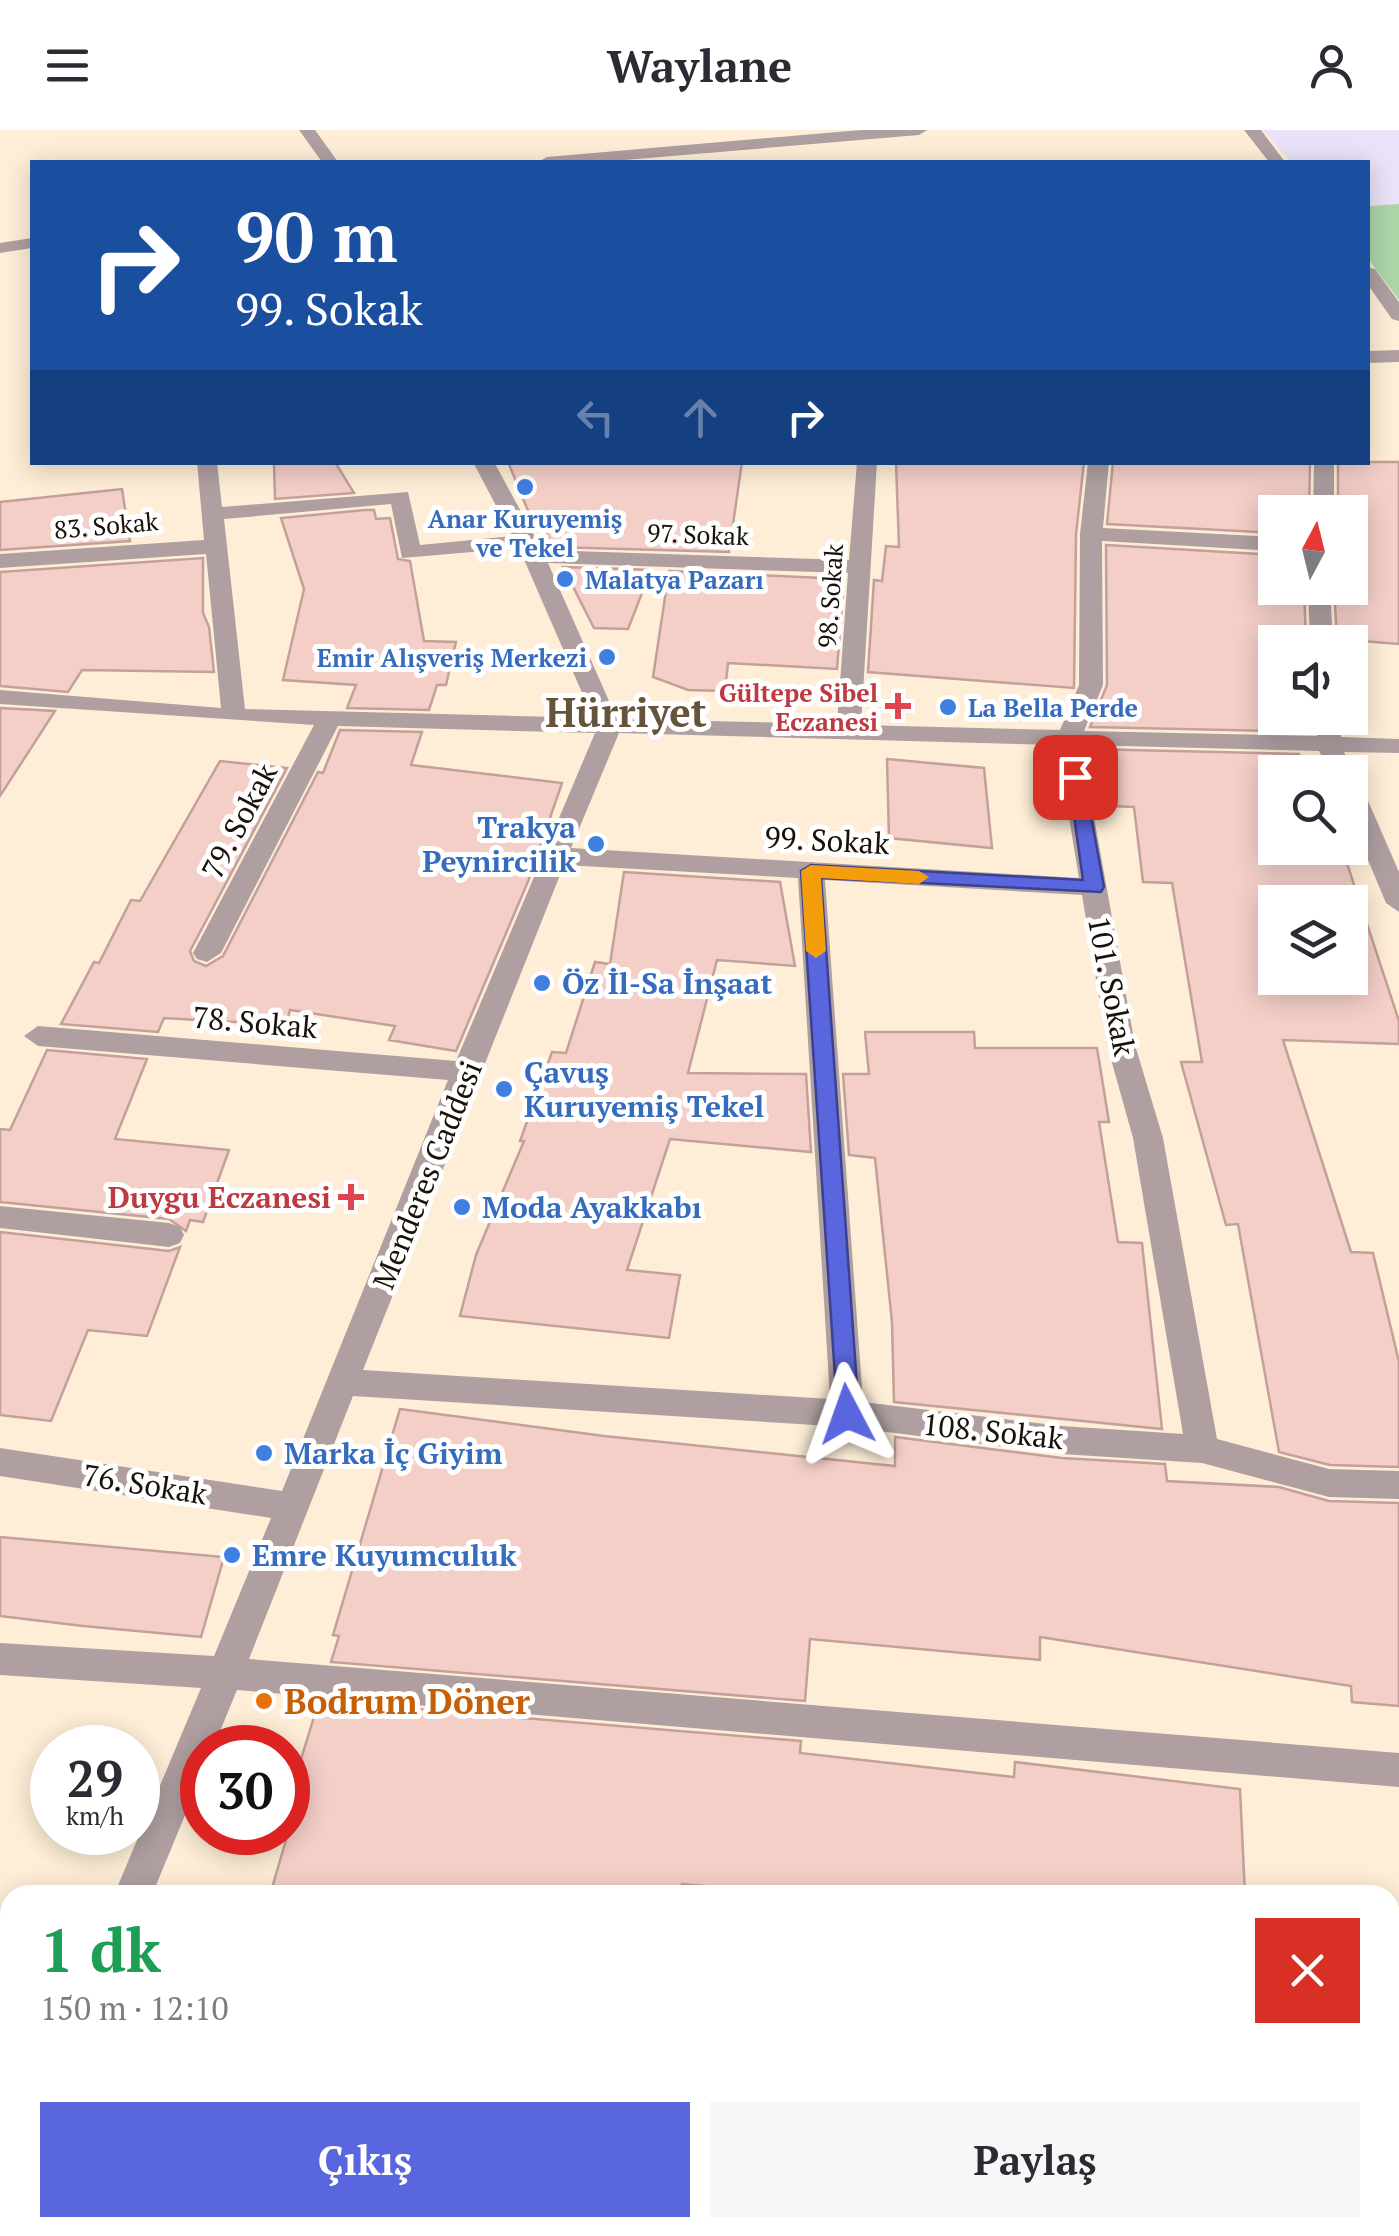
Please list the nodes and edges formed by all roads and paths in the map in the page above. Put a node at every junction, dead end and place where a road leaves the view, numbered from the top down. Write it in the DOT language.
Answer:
graph roads {
  1 [pos="307,130"];
  2 [pos="919,130"];
  3 [pos="1252,130"];
  4 [pos="773,136"];
  5 [pos="329,160"];
  6 [pos="564,160"];
  7 [pos="1275,160"];
  8 [pos="30,243"];
  9 [pos="0,248"];
  10 [pos="1370,276"];
  11 [pos="1399,315"];
  12 [pos="1399,356"];
  13 [pos="1370,357"];
  14 [pos="207,465"];
  15 [pos="485,465"];
  16 [pos="867,465"];
  17 [pos="1099,465"];
  18 [pos="1324,465"];
  19 [pos="1324,495"];
  20 [pos="212,514"];
  21 [pos="1092,534"];
  22 [pos="1258,543"];
  23 [pos="216,548"];
  24 [pos="529,549"];
  25 [pos="0,561"];
  26 [pos="860,567"];
  27 [pos="0,696"];
  28 [pos="234,716"];
  29 [pos="329,719"];
  30 [pos="609,728"];
  31 [pos="848,734"];
  32 [pos="1329,735"];
  33 [pos="1068,740"];
  34 [pos="1399,746"];
  35 [pos="1329,748"];
  36 [pos="1333,755"];
  37 [pos="1368,829"];
  38 [pos="557,856"];
  39 [pos="811,871"];
  40 [pos="1094,887"];
  41 [pos="1399,902"];
  42 [pos="207,953"];
  43 [pos="38,1036"];
  44 [pos="468,1072"];
  45 [pos="0,1217"];
  46 [pos="169,1235"];
  47 [pos="343,1382"];
  48 [pos="847,1414"];
  49 [pos="1202,1449"];
  50 [pos="0,1462"];
  51 [pos="1399,1485"];
  52 [pos="290,1506"];
  53 [pos="0,1659"];
  54 [pos="227,1673"];
  55 [pos="1399,1770"];
  56 [pos="136,1885"];
  1 -- 5 [label="street"];
  2 -- 4 [label="street"];
  3 -- 7 [label="street"];
  4 -- 6 [label="street"];
  8 -- 9 [label="street"];
  10 -- 11 [label="street"];
  12 -- 13 [label="street"];
  14 -- 20 [label="street"];
  15 -- 24 [label="street"];
  16 -- 26 [label="street, 98. Sokak"];
  17 -- 21 [label="street"];
  18 -- 19 [label="street"];
  20 -- 23 [label="street"];
  20 -- 24 [label="street, 97. Sokak"];
  21 -- 22 [label="street"];
  21 -- 33 [label="street"];
  23 -- 25 [label="street, 83. Sokak"];
  23 -- 28 [label="street"];
  24 -- 26 [label="street, 97. Sokak"];
  24 -- 30 [label="street"];
  26 -- 31 [label="street, 98. Sokak"];
  27 -- 28 [label="street"];
  28 -- 29 [label="street"];
  29 -- 30 [label="street"];
  29 -- 42 [label="street, 79. Sokak"];
  30 -- 31 [label="street"];
  30 -- 38 [label="street, Menderes Caddesi"];
  31 -- 33 [label="street"];
  32 -- 35 [label="street"];
  33 -- 35 [label="street"];
  33 -- 40 [label="street, 101. Sokak"];
  34 -- 35 [label="street"];
  35 -- 36 [label="street"];
  37 -- 41 [label="street"];
  38 -- 39 [label="street, 99. Sokak"];
  38 -- 44 [label="street, Menderes Caddesi"];
  39 -- 40 [label="street, 99. Sokak"];
  39 -- 48 [label="street"];
  40 -- 49 [label="street, 101. Sokak"];
  43 -- 44 [label="street, 78. Sokak"];
  44 -- 47 [label="street, Menderes Caddesi"];
  45 -- 46 [label="street"];
  47 -- 48 [label="street, 108. Sokak"];
  47 -- 52 [label="street, Menderes Caddesi"];
  48 -- 49 [label="street, 108. Sokak"];
  49 -- 51 [label="street, 108. Sokak"];
  50 -- 52 [label="street, 76. Sokak"];
  52 -- 54 [label="street, Menderes Caddesi"];
  53 -- 54 [label="street"];
  54 -- 55 [label="street"];
  54 -- 56 [label="street, Menderes Caddesi"];
}
